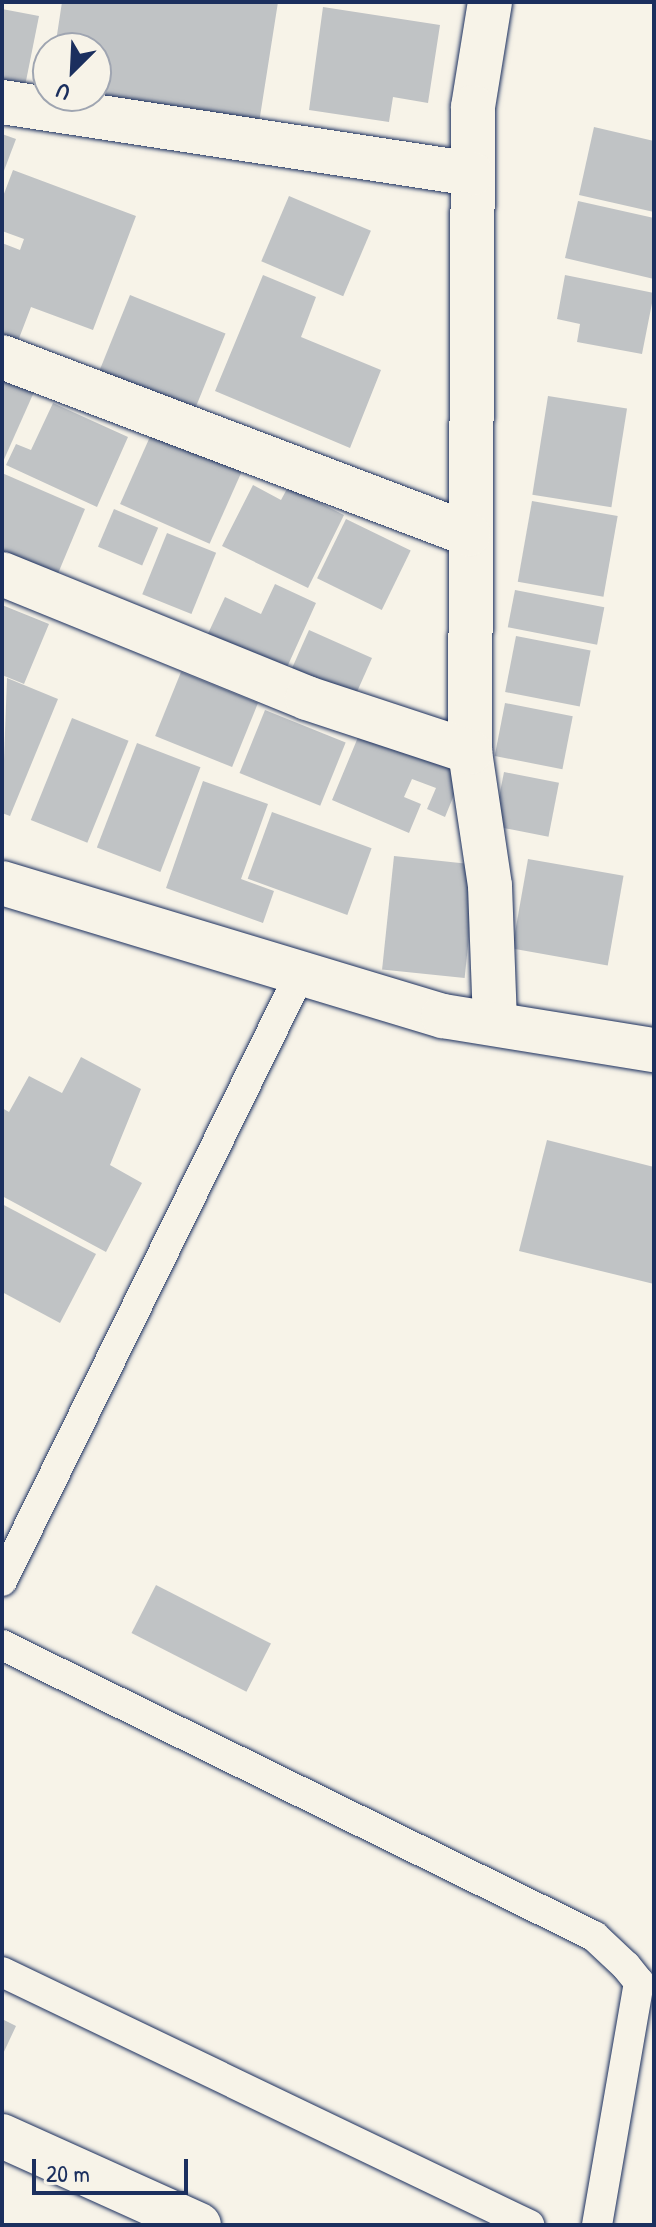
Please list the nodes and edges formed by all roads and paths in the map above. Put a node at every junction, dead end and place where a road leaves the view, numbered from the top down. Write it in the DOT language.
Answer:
graph roads {
  1 [pos="490,2"];
  2 [pos="2,102"];
  3 [pos="472,174"];
  4 [pos="2,357"];
  5 [pos="469,534"];
  6 [pos="2,574"];
  7 [pos="470,752"];
  8 [pos="2,883"];
  9 [pos="300,974"];
  10 [pos="495,1022"];
  11 [pos="654,1050"];
  12 [pos="2,1581"];
  13 [pos="2,1645"];
  14 [pos="2,1972"];
  15 [pos="2,2136"];
  16 [pos="199,2225"];
  17 [pos="529,2225"];
  18 [pos="597,2225"];
  1 -- 3 [label="street"];
  2 -- 3 [label="street"];
  3 -- 5 [label="street"];
  4 -- 5 [label="street"];
  5 -- 7 [label="street"];
  6 -- 7 [label="street"];
  7 -- 10 [label="street"];
  8 -- 9 [label="street"];
  9 -- 10 [label="street"];
  9 -- 12 [label="lane"];
  10 -- 11 [label="street"];
  13 -- 18 [label="lane"];
  14 -- 17 [label="lane"];
  15 -- 16 [label="street"];
}
